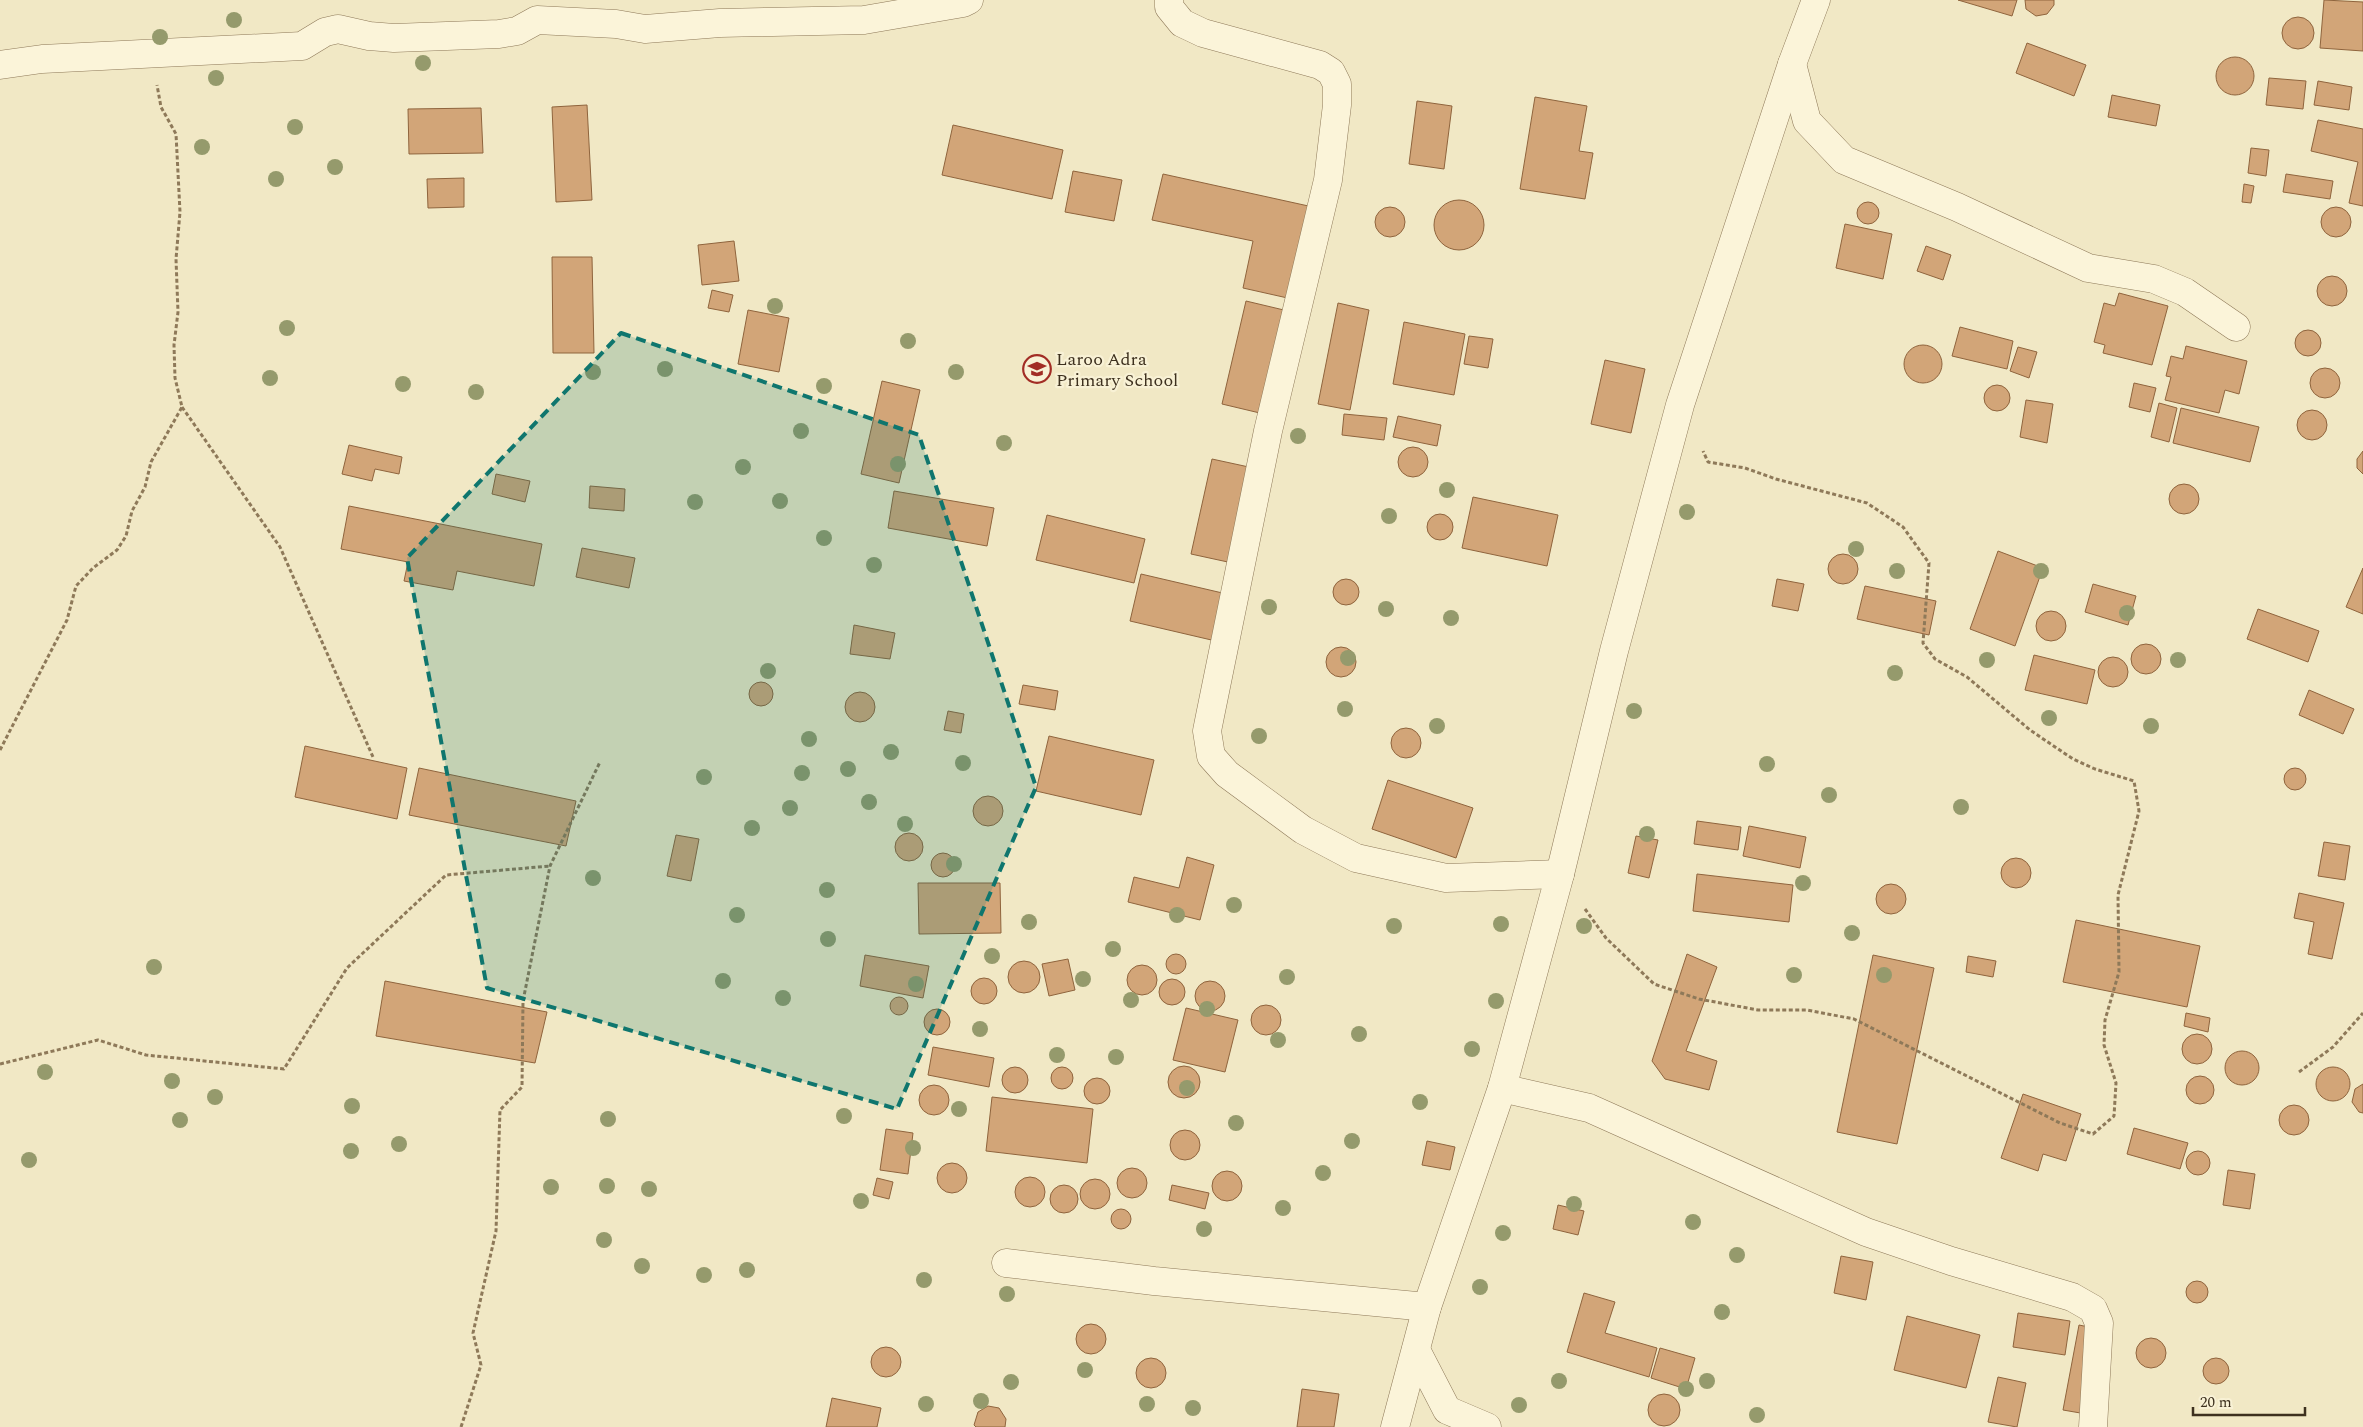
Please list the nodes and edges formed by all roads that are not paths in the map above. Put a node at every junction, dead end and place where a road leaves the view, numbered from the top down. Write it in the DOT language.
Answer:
graph roads {
  1 [pos="969,0"];
  2 [pos="1169,0"];
  3 [pos="1816,0"];
  4 [pos="770,11"];
  5 [pos="1792,64"];
  6 [pos="0,65"];
  7 [pos="2236,327"];
  8 [pos="1560,874"];
  9 [pos="1502,1088"];
  10 [pos="1006,1263"];
  11 [pos="1427,1307"];
  12 [pos="1416,1350"];
  13 [pos="1395,1427"];
  14 [pos="1487,1427"];
  15 [pos="2093,1427"];
  1 -- 4 [label="street"];
  2 -- 8 [label="street"];
  3 -- 5 [label="street"];
  4 -- 6 [label="street"];
  5 -- 7 [label="street"];
  5 -- 8 [label="street"];
  8 -- 9 [label="street"];
  9 -- 11 [label="street"];
  9 -- 15 [label="street"];
  10 -- 11 [label="street"];
  11 -- 12 [label="street"];
  12 -- 13 [label="street"];
  12 -- 14 [label="street"];
}
